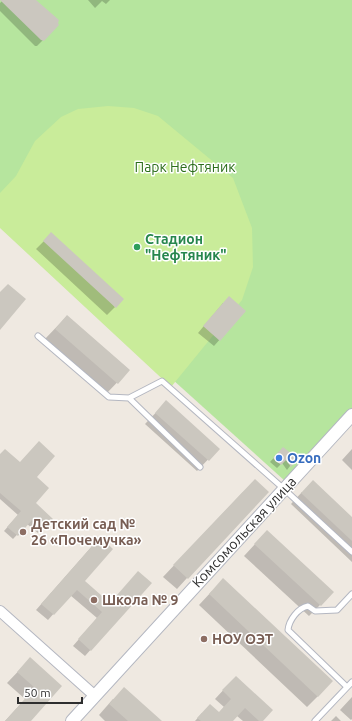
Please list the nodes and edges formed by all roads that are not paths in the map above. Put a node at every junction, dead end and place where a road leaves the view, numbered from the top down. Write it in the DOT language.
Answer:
graph roads {
  1 [pos="38,336"];
  2 [pos="129,398"];
  3 [pos="352,415"];
  4 [pos="200,467"];
  5 [pos="284,489"];
  6 [pos="352,552"];
  7 [pos="352,594"];
  8 [pos="0,611"];
  9 [pos="352,682"];
  10 [pos="347,687"];
  11 [pos="95,696"];
  12 [pos="72,721"];
  13 [pos="315,721"];
  1 -- 2 [label="lane"];
  2 -- 4 [label="lane"];
  2 -- 5 [label="lane"];
  3 -- 5 [label="street, Комсомольская улица"];
  5 -- 6 [label="lane"];
  5 -- 11 [label="street, Комсомольская улица"];
  7 -- 10 [label="lane"];
  8 -- 11 [label="street"];
  9 -- 10 [label="lane"];
  10 -- 13 [label="lane"];
  11 -- 12 [label="street, Комсомольская улица"];
}
